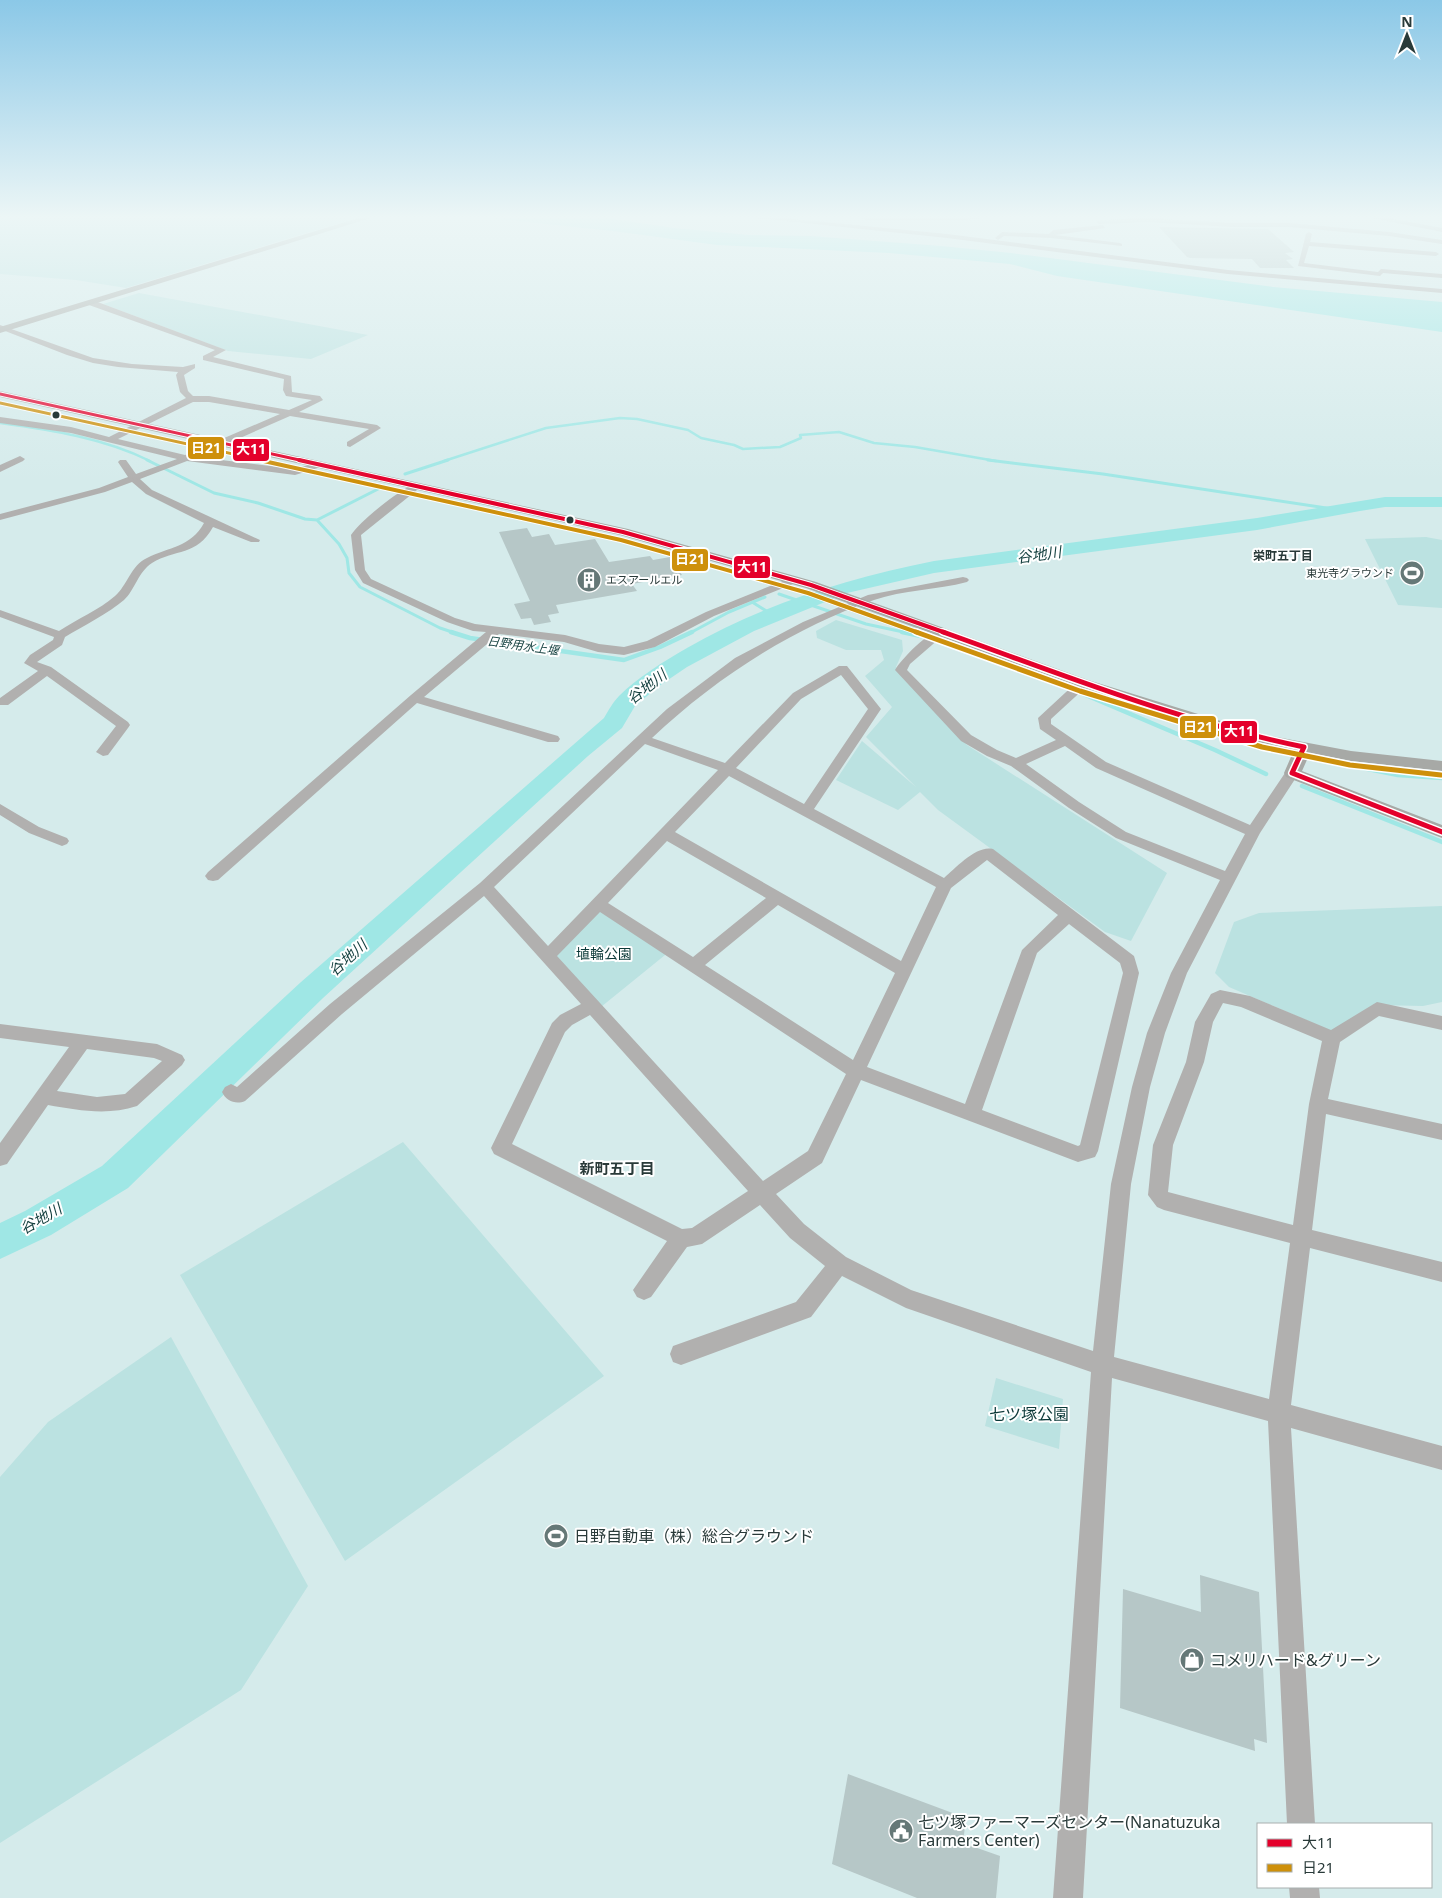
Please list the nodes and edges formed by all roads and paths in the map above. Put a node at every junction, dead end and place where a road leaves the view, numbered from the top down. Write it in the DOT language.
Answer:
graph roads {
  1 [pos="76,305"];
  2 [pos="87,305"];
  3 [pos="96,305"];
  4 [pos="2,329"];
  5 [pos="206,358"];
  6 [pos="184,370"];
  7 [pos="0,394"];
  8 [pos="192,399"];
  9 [pos="290,413"];
  10 [pos="0,420"];
  11 [pos="140,425"];
  12 [pos="110,440"];
  13 [pos="220,443"];
  14 [pos="350,444"];
  15 [pos="186,458"];
  16 [pos="20,459"];
  17 [pos="123,462"];
  18 [pos="318,465"];
  19 [pos="0,469"];
  20 [pos="132,478"];
  21 [pos="417,486"];
  22 [pos="0,507"];
  23 [pos="33,508"];
  24 [pos="0,517"];
  25 [pos="210,522"];
  26 [pos="255,540"];
  27 [pos="794,580"];
  28 [pos="963,580"];
  29 [pos="857,602"];
  30 [pos="0,613"];
  31 [pos="941,632"];
  32 [pos="60,635"];
  33 [pos="487,637"];
  34 [pos="47,670"];
  35 [pos="1083,683"];
  36 [pos="415,698"];
  37 [pos="2,702"];
  38 [pos="553,739"];
  39 [pos="643,739"];
  40 [pos="1064,741"];
  41 [pos="1304,747"];
  42 [pos="103,752"];
  43 [pos="1016,763"];
  44 [pos="1442,766"];
  45 [pos="727,770"];
  46 [pos="1292,774"];
  47 [pos="0,809"];
  48 [pos="806,811"];
  49 [pos="1253,832"];
  50 [pos="1442,832"];
  51 [pos="667,834"];
  52 [pos="62,842"];
  53 [pos="213,876"];
  54 [pos="1228,878"];
  55 [pos="945,885"];
  56 [pos="485,887"];
  57 [pos="776,897"];
  58 [pos="599,904"];
  59 [pos="1068,915"];
  60 [pos="548,956"];
  61 [pos="693,966"];
  62 [pos="903,970"];
  63 [pos="592,1006"];
  64 [pos="1442,1024"];
  65 [pos="3,1035"];
  66 [pos="1332,1038"];
  67 [pos="82,1042"];
  68 [pos="856,1071"];
  69 [pos="231,1092"];
  70 [pos="44,1097"];
  71 [pos="1318,1104"];
  72 [pos="971,1114"];
  73 [pos="1442,1132"];
  74 [pos="0,1158"];
  75 [pos="762,1193"];
  76 [pos="1302,1237"];
  77 [pos="681,1238"];
  78 [pos="839,1264"];
  79 [pos="1442,1272"];
  80 [pos="644,1290"];
  81 [pos="681,1354"];
  82 [pos="1102,1364"];
  83 [pos="1279,1413"];
  84 [pos="1442,1458"];
  85 [pos="1301,1823"];
  86 [pos="1068,1898"];
  1 -- 4 [label="main road"];
  2 -- 4 [label="main road"];
  3 -- 5 [label="street"];
  4 -- 6 [label="street"];
  5 -- 6 [label="street"];
  5 -- 9 [label="street"];
  6 -- 8 [label="street"];
  7 -- 11 [label="main road"];
  8 -- 9 [label="street"];
  8 -- 11 [label="street"];
  9 -- 13 [label="street"];
  9 -- 14 [label="street"];
  10 -- 12 [label="street"];
  11 -- 12 [label="street"];
  11 -- 13 [label="main road"];
  12 -- 15 [label="street"];
  13 -- 15 [label="street"];
  13 -- 18 [label="main road"];
  15 -- 18 [label="street"];
  15 -- 20 [label="street"];
  16 -- 19 [label="street"];
  17 -- 20 [label="street"];
  18 -- 21 [label="main road"];
  20 -- 23 [label="street"];
  20 -- 25 [label="street"];
  21 -- 27 [label="main road"];
  21 -- 33 [label="street"];
  22 -- 23 [label="street"];
  23 -- 24 [label="street"];
  25 -- 26 [label="street"];
  25 -- 32 [label="street"];
  27 -- 29 [label="main road"];
  27 -- 33 [label="street"];
  28 -- 29 [label="street"];
  29 -- 31 [label="main road"];
  29 -- 39 [label="street"];
  30 -- 32 [label="street"];
  31 -- 35 [label="main road"];
  31 -- 43 [label="street"];
  32 -- 34 [label="street"];
  33 -- 36 [label="street"];
  34 -- 37 [label="street"];
  34 -- 42 [label="street"];
  35 -- 40 [label="street"];
  35 -- 41 [label="main road"];
  36 -- 38 [label="street"];
  36 -- 53 [label="street"];
  39 -- 45 [label="street"];
  39 -- 56 [label="street"];
  40 -- 43 [label="street"];
  40 -- 49 [label="street"];
  41 -- 44 [label="main road"];
  41 -- 46 [label="main road"];
  43 -- 54 [label="street"];
  45 -- 48 [label="street"];
  45 -- 48 [label="street"];
  45 -- 51 [label="street"];
  46 -- 49 [label="street"];
  46 -- 50 [label="main road"];
  47 -- 52 [label="street"];
  48 -- 55 [label="street"];
  49 -- 54 [label="street"];
  51 -- 57 [label="street"];
  51 -- 58 [label="street"];
  54 -- 82 [label="street"];
  55 -- 59 [label="street"];
  55 -- 62 [label="street"];
  56 -- 60 [label="street"];
  56 -- 69 [label="street"];
  57 -- 61 [label="street"];
  57 -- 62 [label="street"];
  58 -- 60 [label="street"];
  58 -- 61 [label="street"];
  59 -- 72 [label="street"];
  59 -- 72 [label="street"];
  60 -- 63 [label="street"];
  61 -- 68 [label="street"];
  62 -- 68 [label="street"];
  63 -- 75 [label="street"];
  63 -- 77 [label="street"];
  64 -- 66 [label="street"];
  65 -- 67 [label="street"];
  66 -- 71 [label="street"];
  66 -- 76 [label="street"];
  67 -- 70 [label="street"];
  67 -- 70 [label="street"];
  68 -- 72 [label="street"];
  68 -- 75 [label="street"];
  70 -- 74 [label="street"];
  71 -- 73 [label="street"];
  71 -- 76 [label="street"];
  75 -- 77 [label="street"];
  75 -- 78 [label="street"];
  76 -- 79 [label="street"];
  76 -- 83 [label="street"];
  77 -- 80 [label="street"];
  78 -- 81 [label="street"];
  78 -- 82 [label="street"];
  82 -- 83 [label="street"];
  82 -- 86 [label="street"];
  83 -- 84 [label="street"];
  83 -- 85 [label="street"];
}
